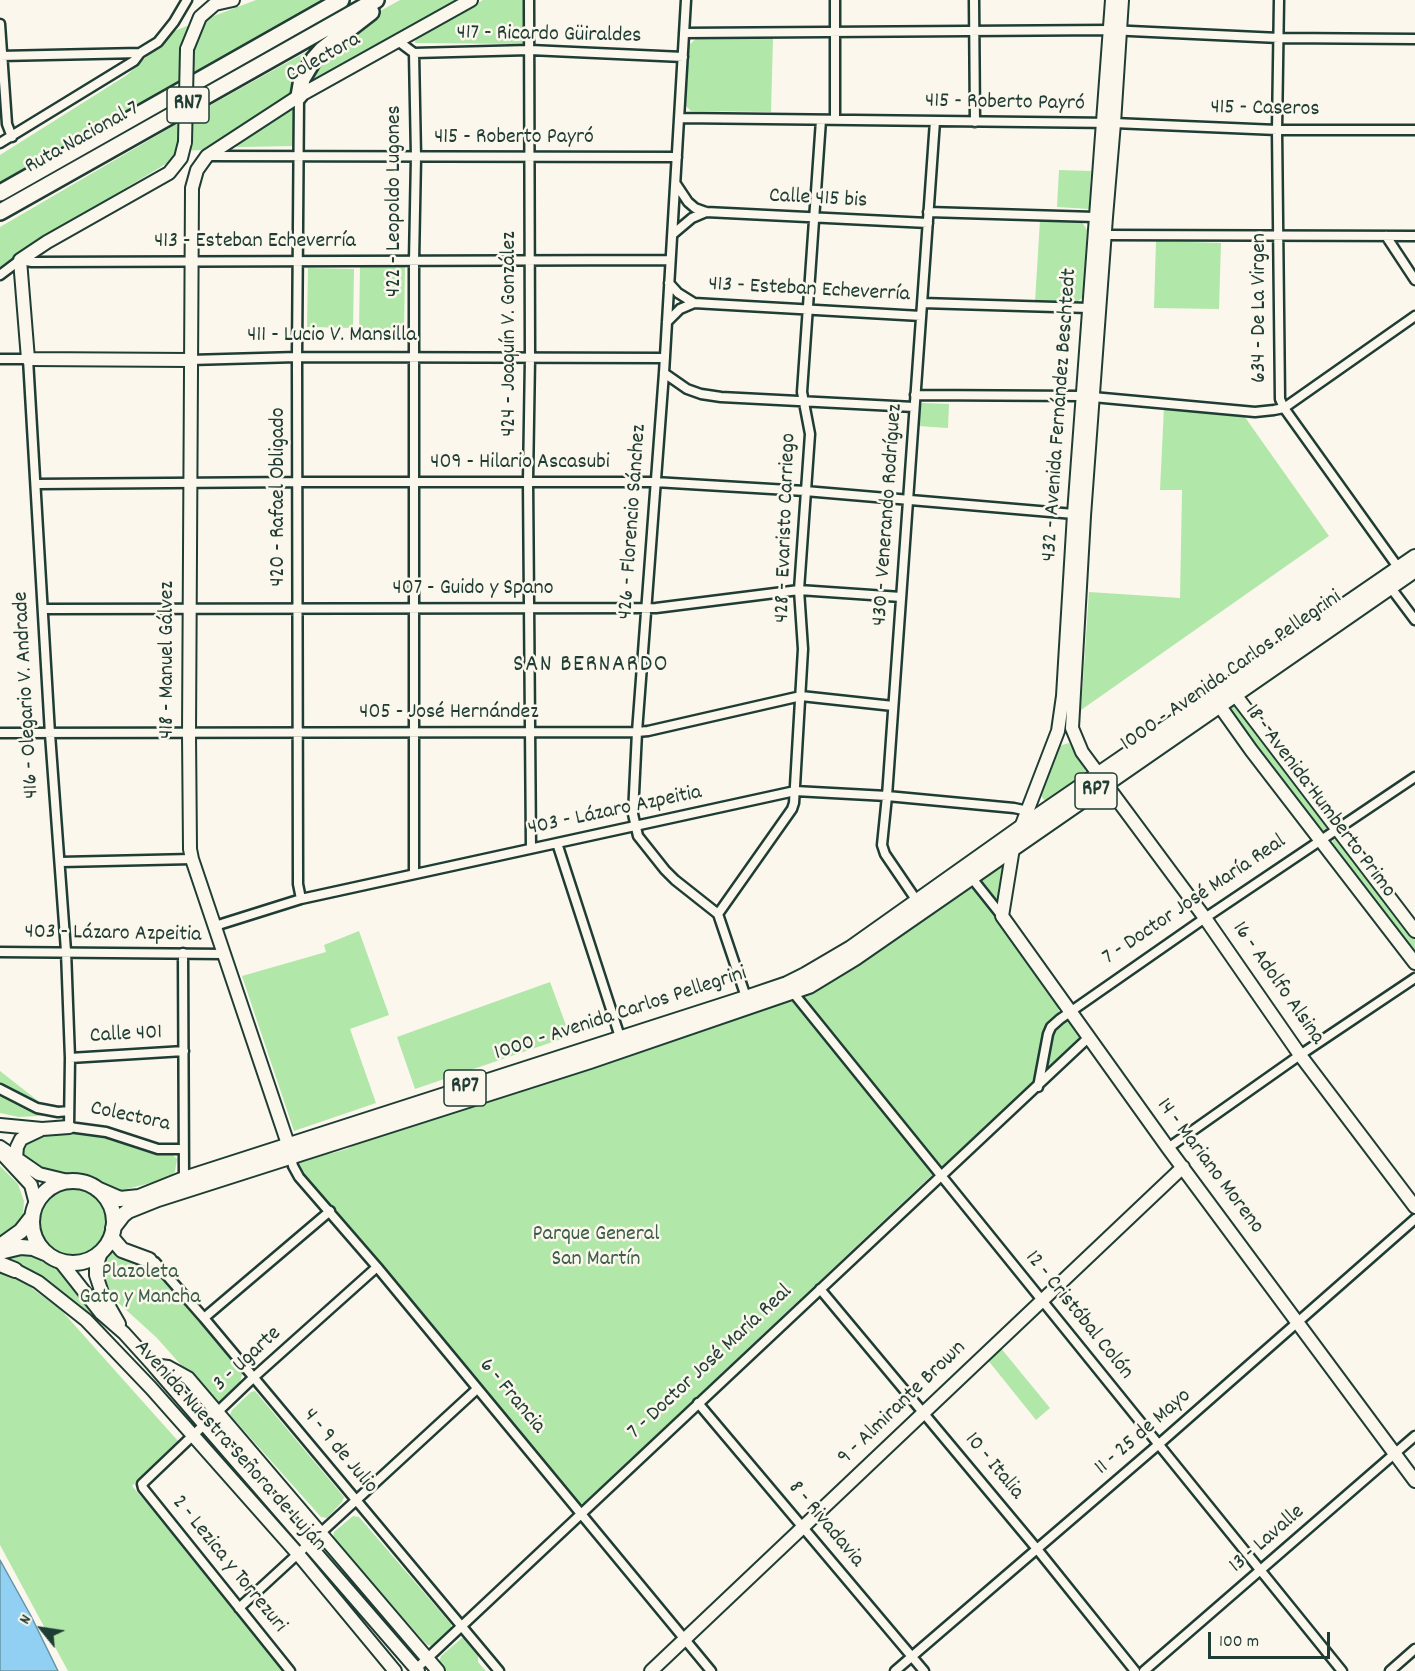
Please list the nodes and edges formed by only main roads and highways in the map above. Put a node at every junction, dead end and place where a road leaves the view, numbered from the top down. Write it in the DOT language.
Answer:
graph roads {
  1 [pos="341,0"];
  2 [pos="376,0"];
  3 [pos="387,0"];
  4 [pos="299,96"];
  5 [pos="0,194"];
  6 [pos="0,212"];
  7 [pos="1415,557"];
  8 [pos="1406,572"];
  9 [pos="1102,780"];
  10 [pos="790,988"];
  11 [pos="747,1002"];
  12 [pos="290,1151"];
  13 [pos="97,1189"];
  14 [pos="34,1210"];
  15 [pos="112,1233"];
  16 [pos="0,1246"];
  17 [pos="0,1252"];
  18 [pos="45,1253"];
  19 [pos="149,1260"];
  20 [pos="0,1264"];
  21 [pos="15,1270"];
  1 -- 5 [label="highway, Ruta Nacional 7 / RN7"];
  2 -- 6 [label="highway, Ruta Nacional 7 / RN7"];
  3 -- 4 [label="highway"];
  7 -- 8 [label="main road, 1000 - Avenida Carlos Pellegrini / RP7"];
  8 -- 9 [label="main road, 1000 - Avenida Carlos Pellegrini / RP7"];
  9 -- 10 [label="main road, 1000 - Avenida Carlos Pellegrini / RP7"];
  9 -- 10 [label="main road, 1000 - Avenida Carlos Pellegrini / RP7"];
  10 -- 11 [label="main road, 1000 - Avenida Carlos Pellegrini / RP7"];
  11 -- 12 [label="main road, 1000 - Avenida Carlos Pellegrini / RP7"];
  11 -- 12 [label="main road, 1000 - Avenida Carlos Pellegrini / RP7"];
  12 -- 13 [label="main road, 1000 - Avenida Carlos Pellegrini / RP7"];
  12 -- 15 [label="main road, 1000 - Avenida Carlos Pellegrini / RP7"];
  13 -- 14 [label="main road, RP7"];
  13 -- 15 [label="main road"];
  14 -- 16 [label="main road"];
  14 -- 18 [label="main road"];
  15 -- 18 [label="main road, RP7"];
  15 -- 19 [label="main road"];
  17 -- 18 [label="main road"];
  20 -- 21 [label="main road"];
}
